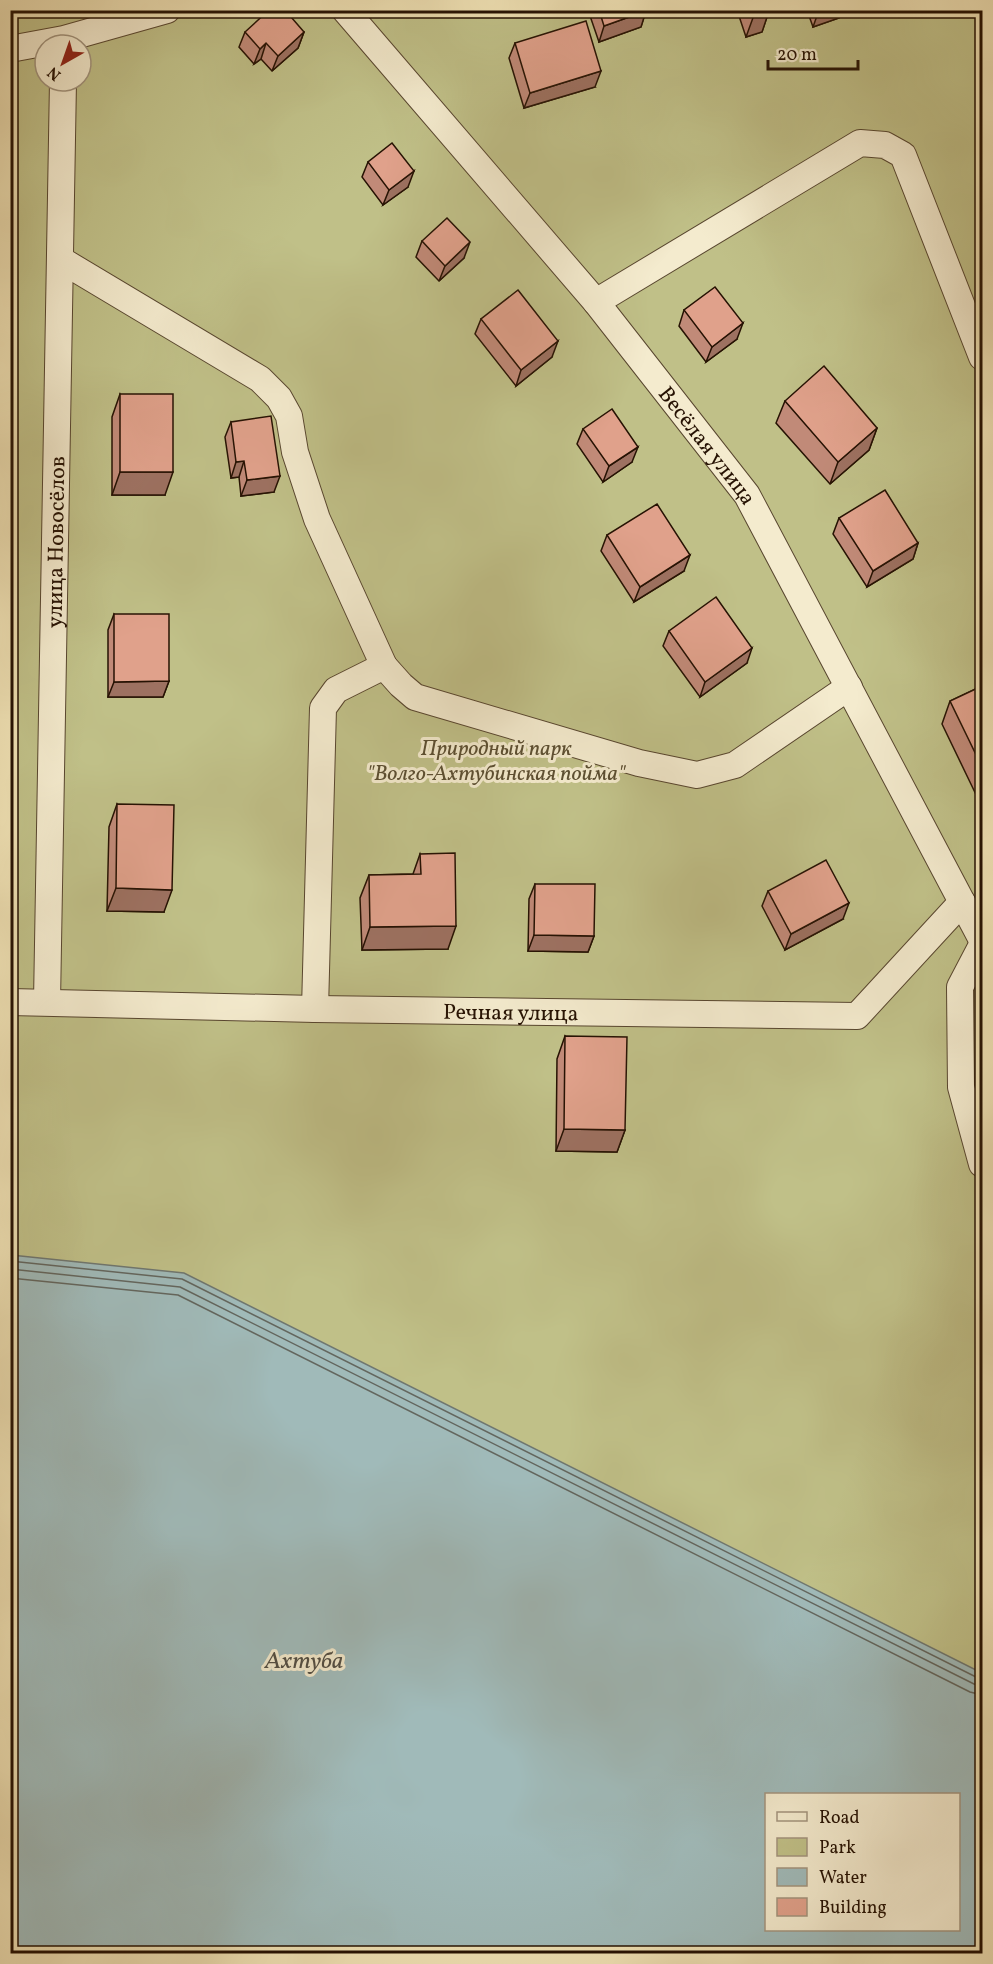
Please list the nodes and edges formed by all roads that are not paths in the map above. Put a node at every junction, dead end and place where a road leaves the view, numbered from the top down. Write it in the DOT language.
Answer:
graph roads {
  1 [pos="167,10"];
  2 [pos="345,10"];
  3 [pos="93,33"];
  4 [pos="33,46"];
  5 [pos="10,49"];
  6 [pos="63,93"];
  7 [pos="61,260"];
  8 [pos="596,302"];
  9 [pos="982,357"];
  10 [pos="384,666"];
  11 [pos="849,687"];
  12 [pos="962,902"];
  13 [pos="982,940"];
  14 [pos="982,945"];
  15 [pos="10,1002"];
  16 [pos="47,1002"];
  17 [pos="315,1009"];
  18 [pos="982,1164"];
  1 -- 3 [label="street"];
  2 -- 8 [label="street, Весёлая улица"];
  4 -- 5 [label="street"];
  6 -- 7 [label="street, улица Новосёлов"];
  7 -- 10 [label="street"];
  7 -- 16 [label="street, улица Новосёлов"];
  8 -- 9 [label="street"];
  8 -- 11 [label="street, Весёлая улица"];
  10 -- 11 [label="street"];
  10 -- 17 [label="street"];
  11 -- 12 [label="street, Весёлая улица"];
  12 -- 13 [label="street, Весёлая улица"];
  12 -- 17 [label="street, Речная улица"];
  14 -- 18 [label="street"];
  15 -- 16 [label="street, Речная улица"];
  16 -- 17 [label="street, Речная улица"];
}
